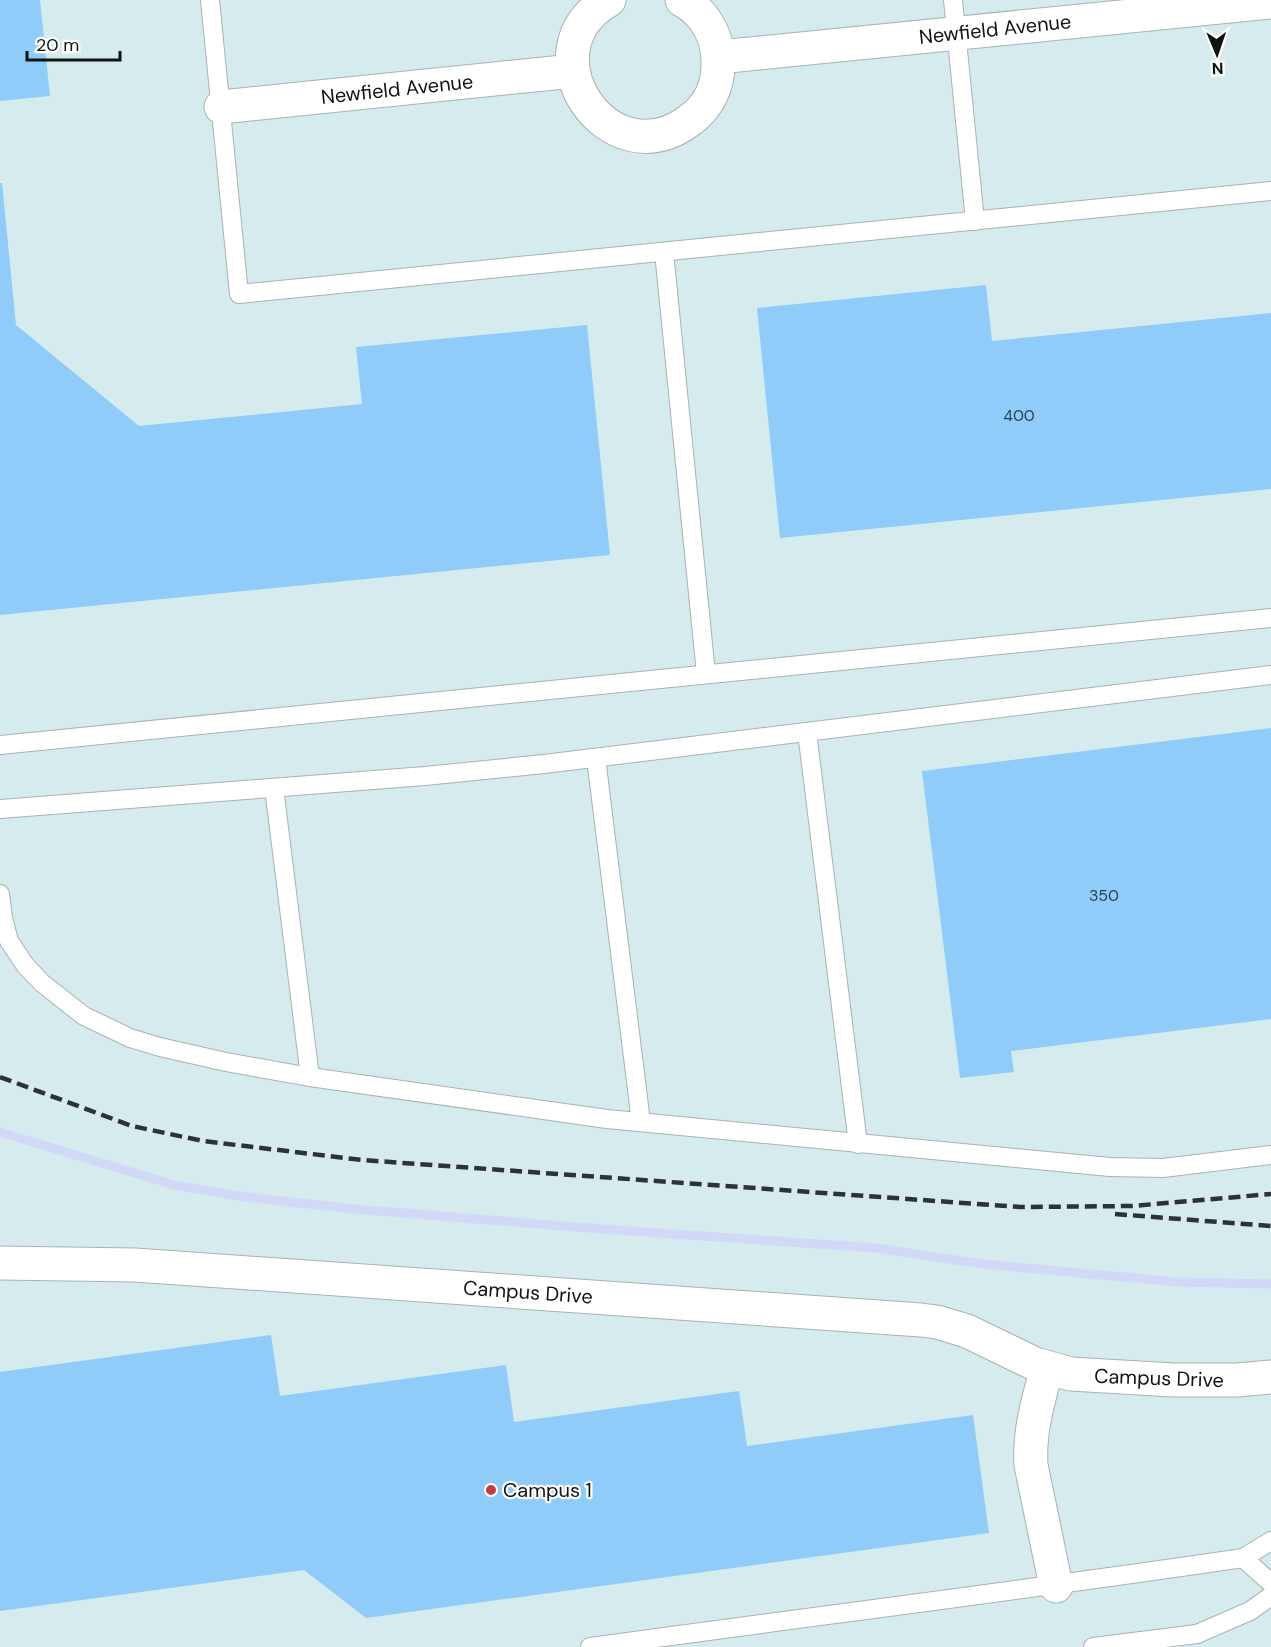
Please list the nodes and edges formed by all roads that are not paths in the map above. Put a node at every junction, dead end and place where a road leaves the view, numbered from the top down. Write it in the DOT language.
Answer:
graph roads {
  1 [pos="210,0"];
  2 [pos="609,0"];
  3 [pos="682,0"];
  4 [pos="953,0"];
  5 [pos="1271,2"];
  6 [pos="956,33"];
  7 [pos="719,57"];
  8 [pos="573,71"];
  9 [pos="221,106"];
  10 [pos="1271,191"];
  11 [pos="975,221"];
  12 [pos="664,252"];
  13 [pos="1271,618"];
  14 [pos="706,674"];
  15 [pos="1271,675"];
  16 [pos="807,732"];
  17 [pos="0,745"];
  18 [pos="596,758"];
  19 [pos="274,788"];
  20 [pos="0,809"];
  21 [pos="0,894"];
  22 [pos="310,1077"];
  23 [pos="641,1122"];
  24 [pos="858,1144"];
  25 [pos="1271,1155"];
  26 [pos="0,1263"];
  27 [pos="1047,1368"];
  28 [pos="1271,1377"];
  29 [pos="1271,1541"];
  30 [pos="1243,1558"];
  31 [pos="1271,1582"];
  32 [pos="1056,1586"];
  33 [pos="1271,1596"];
  34 [pos="657,1642"];
  35 [pos="590,1647"];
  36 [pos="1093,1647"];
  1 -- 9 [label="lane"];
  2 -- 8 [label="street"];
  3 -- 7 [label="street"];
  4 -- 6 [label="lane"];
  5 -- 6 [label="street, Newfield Avenue"];
  6 -- 7 [label="street, Newfield Avenue"];
  6 -- 11 [label="lane"];
  7 -- 8 [label="street"];
  8 -- 9 [label="street, Newfield Avenue"];
  9 -- 12 [label="lane"];
  10 -- 11 [label="lane"];
  11 -- 12 [label="lane"];
  12 -- 14 [label="lane"];
  13 -- 14 [label="lane"];
  14 -- 17 [label="lane"];
  15 -- 16 [label="lane"];
  16 -- 18 [label="lane"];
  16 -- 24 [label="lane"];
  18 -- 19 [label="lane"];
  18 -- 23 [label="lane"];
  19 -- 20 [label="lane"];
  19 -- 22 [label="lane"];
  21 -- 22 [label="lane"];
  22 -- 23 [label="lane"];
  23 -- 24 [label="lane"];
  24 -- 25 [label="lane"];
  26 -- 27 [label="street, Campus Drive"];
  27 -- 28 [label="street, Campus Drive"];
  27 -- 32 [label="street"];
  29 -- 30 [label="lane"];
  30 -- 31 [label="lane"];
  30 -- 32 [label="lane"];
  32 -- 34 [label="lane"];
  33 -- 36 [label="lane"];
  34 -- 35 [label="lane"];
}
